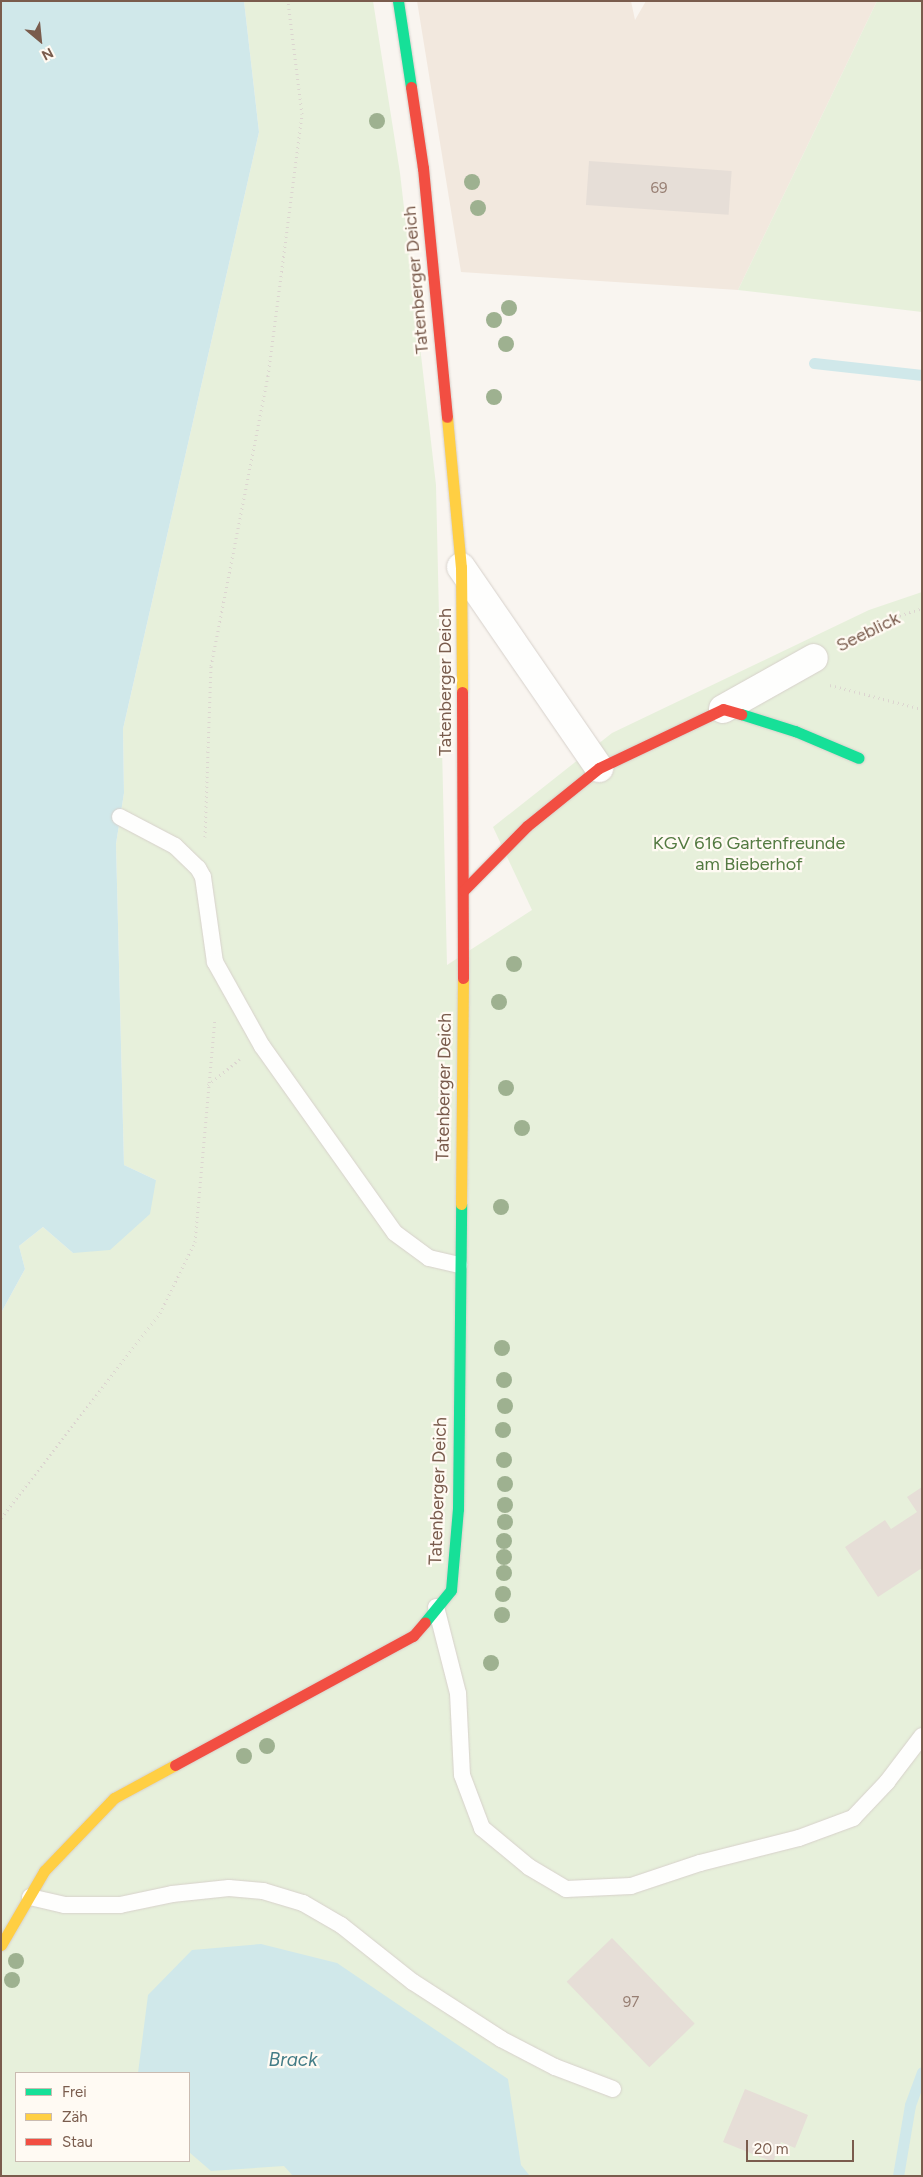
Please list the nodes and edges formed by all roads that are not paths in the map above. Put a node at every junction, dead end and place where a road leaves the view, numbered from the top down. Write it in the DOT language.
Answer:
graph roads {
  1 [pos="398,1"];
  2 [pos="461,567"];
  3 [pos="814,658"];
  4 [pos="723,709"];
  5 [pos="858,758"];
  6 [pos="599,768"];
  7 [pos="120,817"];
  8 [pos="464,890"];
  9 [pos="459,1265"];
  10 [pos="436,1607"];
  11 [pos="922,1736"];
  12 [pos="30,1897"];
  13 [pos="1,1945"];
  14 [pos="613,2089"];
  1 -- 2 [label="street, Tatenberger Deich"];
  2 -- 6 [label="street"];
  2 -- 8 [label="street, Tatenberger Deich"];
  3 -- 4 [label="street"];
  4 -- 5 [label="street"];
  4 -- 6 [label="street"];
  6 -- 8 [label="street"];
  7 -- 9 [label="lane"];
  8 -- 9 [label="street, Tatenberger Deich"];
  9 -- 10 [label="street, Tatenberger Deich"];
  10 -- 11 [label="lane"];
  10 -- 12 [label="street, Tatenberger Deich"];
  12 -- 13 [label="street, Tatenberger Deich"];
  12 -- 14 [label="lane"];
}
